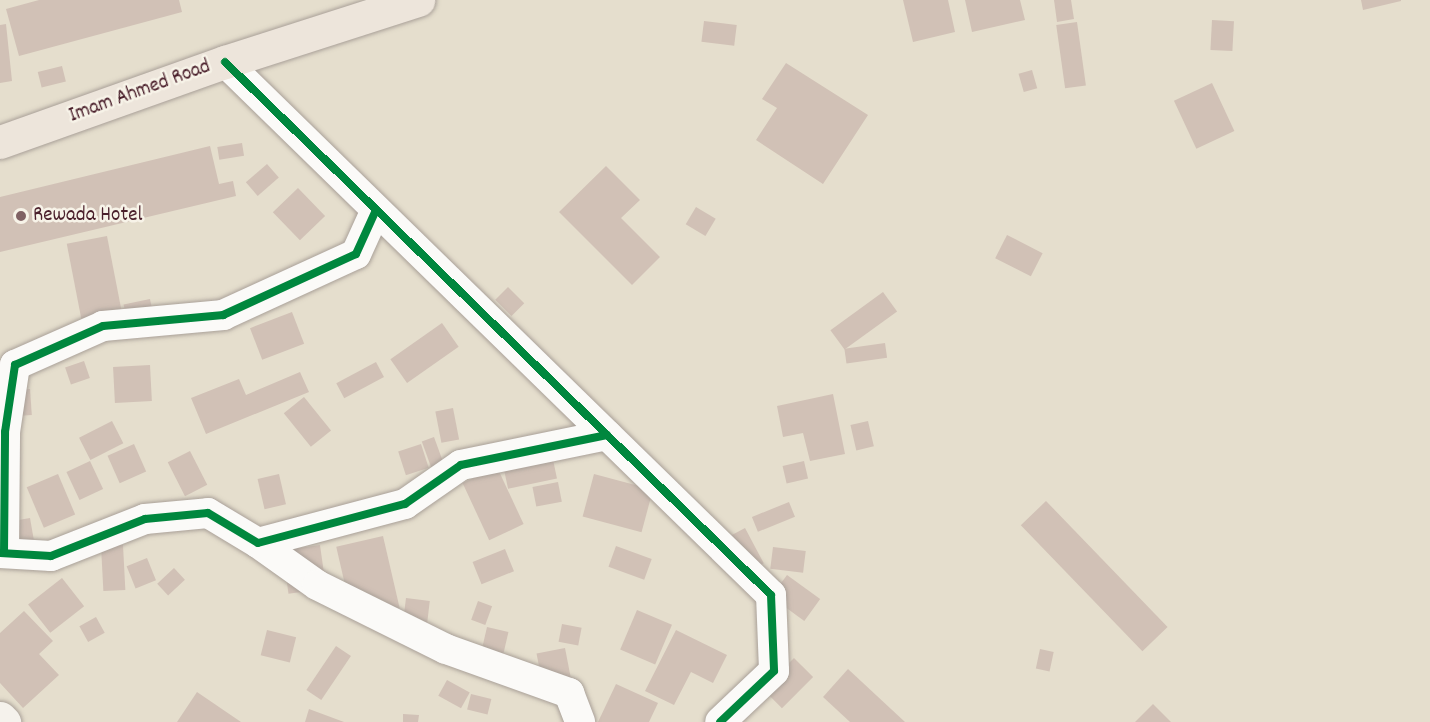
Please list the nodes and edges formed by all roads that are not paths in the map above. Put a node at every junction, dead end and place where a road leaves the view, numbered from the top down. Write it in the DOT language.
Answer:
graph roads {
  1 [pos="418,0"];
  2 [pos="225,62"];
  3 [pos="0,142"];
  4 [pos="376,210"];
  5 [pos="607,435"];
  6 [pos="258,543"];
  7 [pos="2,553"];
  8 [pos="0,718"];
  9 [pos="4,722"];
  10 [pos="580,722"];
  11 [pos="720,722"];
  1 -- 2 [label="highway, Imam Ahmed Road"];
  2 -- 3 [label="highway, Imam Ahmed Road"];
  2 -- 4 [label="street"];
  4 -- 5 [label="street"];
  4 -- 7 [label="street"];
  5 -- 6 [label="street"];
  5 -- 11 [label="street"];
  6 -- 7 [label="street"];
  6 -- 10 [label="street"];
  8 -- 9 [label="street"];
}
